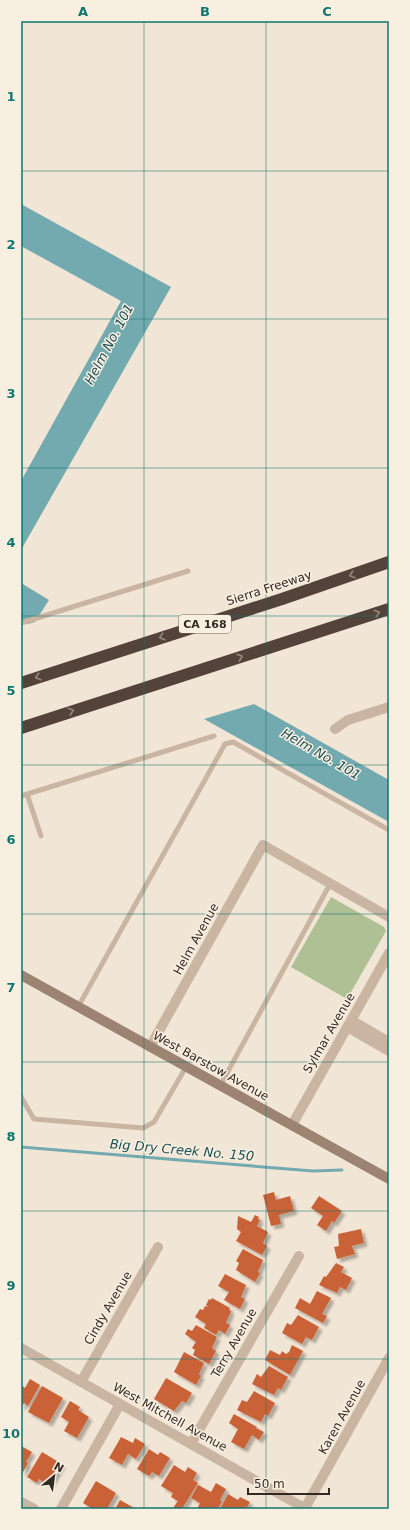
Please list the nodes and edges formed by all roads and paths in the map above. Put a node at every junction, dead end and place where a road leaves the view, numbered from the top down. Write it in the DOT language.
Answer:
graph roads {
  1 [pos="389,562"];
  2 [pos="188,571"];
  3 [pos="389,609"];
  4 [pos="21,623"];
  5 [pos="21,683"];
  6 [pos="389,707"];
  7 [pos="21,728"];
  8 [pos="335,729"];
  9 [pos="214,736"];
  10 [pos="27,794"];
  11 [pos="21,796"];
  12 [pos="389,830"];
  13 [pos="41,836"];
  14 [pos="330,884"];
  15 [pos="389,917"];
  16 [pos="389,954"];
  17 [pos="21,975"];
  18 [pos="78,1007"];
  19 [pos="349,1024"];
  20 [pos="389,1042"];
  21 [pos="150,1047"];
  22 [pos="389,1051"];
  23 [pos="186,1067"];
  24 [pos="220,1086"];
  25 [pos="21,1097"];
  26 [pos="292,1125"];
  27 [pos="389,1179"];
  28 [pos="158,1247"];
  29 [pos="299,1256"];
  30 [pos="21,1348"];
  31 [pos="389,1358"];
  32 [pos="81,1382"];
  33 [pos="120,1404"];
  34 [pos="191,1444"];
  35 [pos="21,1502"];
  36 [pos="34,1509"];
  37 [pos="61,1509"];
  38 [pos="306,1509"];
  1 -- 5 [label="highway, Sierra Freeway / CA 168, one-way"];
  2 -- 4 [label="lane"];
  7 -- 3 [label="highway, one-way"];
  6 -- 8 [label="street"];
  9 -- 10 [label="lane"];
  10 -- 11 [label="lane"];
  10 -- 13 [label="lane"];
  12 -- 18 [label="lane"];
  14 -- 15 [label="street"];
  14 -- 21 [label="street, Helm Avenue"];
  14 -- 24 [label="lane"];
  16 -- 19 [label="street, Sylmar Avenue"];
  17 -- 18 [label="main road, West Barstow Avenue"];
  18 -- 21 [label="main road, West Barstow Avenue"];
  19 -- 20 [label="street"];
  19 -- 22 [label="street"];
  19 -- 26 [label="street, Sylmar Avenue"];
  21 -- 23 [label="main road, West Barstow Avenue"];
  23 -- 24 [label="main road, West Barstow Avenue"];
  23 -- 25 [label="lane"];
  24 -- 26 [label="main road, West Barstow Avenue"];
  26 -- 27 [label="main road, West Barstow Avenue"];
  28 -- 32 [label="street, Cindy Avenue"];
  29 -- 34 [label="street, Terry Avenue"];
  30 -- 32 [label="street, West Mitchell Avenue"];
  31 -- 38 [label="street, Karen Avenue"];
  32 -- 33 [label="street, West Mitchell Avenue"];
  33 -- 34 [label="street, West Mitchell Avenue"];
  33 -- 37 [label="street"];
  34 -- 38 [label="street, West Mitchell Avenue"];
  35 -- 36 [label="street"];
}
